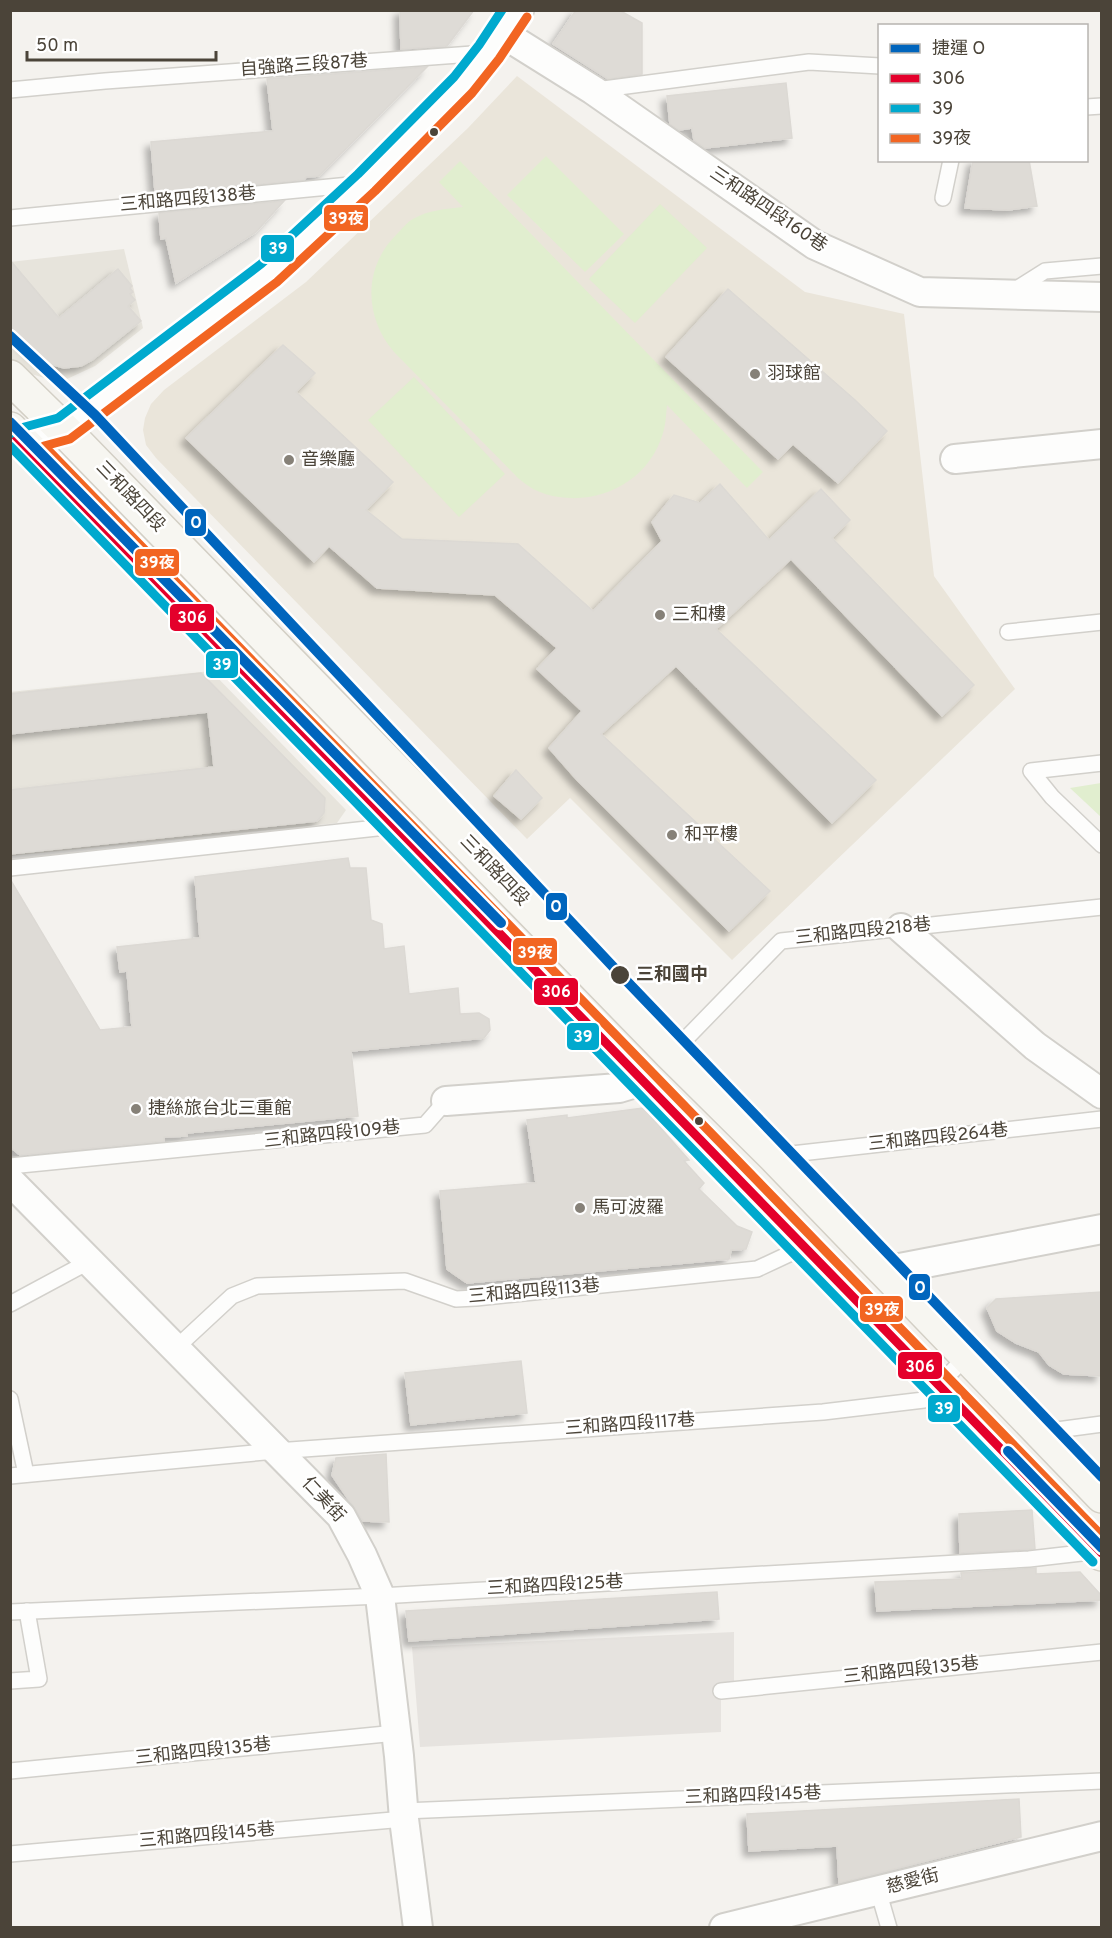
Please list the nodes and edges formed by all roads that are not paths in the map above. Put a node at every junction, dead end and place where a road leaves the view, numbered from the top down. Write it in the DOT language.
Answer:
graph roads {
  1 [pos="503,32"];
  2 [pos="878,66"];
  3 [pos="10,90"];
  4 [pos="593,90"];
  5 [pos="951,162"];
  6 [pos="366,183"];
  7 [pos="943,198"];
  8 [pos="10,218"];
  9 [pos="1101,266"];
  10 [pos="1009,294"];
  11 [pos="1101,297"];
  12 [pos="10,377"];
  13 [pos="63,429"];
  14 [pos="14,439"];
  15 [pos="1101,444"];
  16 [pos="955,459"];
  17 [pos="1101,622"];
  18 [pos="1008,632"];
  19 [pos="1101,763"];
  20 [pos="395,826"];
  21 [pos="1101,845"];
  22 [pos="10,868"];
  23 [pos="1101,907"];
  24 [pos="902,928"];
  25 [pos="672,1054"];
  26 [pos="642,1081"];
  27 [pos="1101,1094"];
  28 [pos="446,1101"];
  29 [pos="1101,1119"];
  30 [pos="774,1156"];
  31 [pos="10,1166"];
  32 [pos="10,1181"];
  33 [pos="1101,1228"];
  34 [pos="804,1247"];
  35 [pos="90,1261"];
  36 [pos="884,1271"];
  37 [pos="10,1304"];
  38 [pos="176,1348"];
  39 [pos="966,1357"];
  40 [pos="939,1386"];
  41 [pos="10,1400"];
  42 [pos="1101,1424"];
  43 [pos="1040,1432"];
  44 [pos="276,1451"];
  45 [pos="26,1474"];
  46 [pos="10,1476"];
  47 [pos="1101,1496"];
  48 [pos="1100,1552"];
  49 [pos="380,1596"];
  50 [pos="27,1611"];
  51 [pos="10,1612"];
  52 [pos="1101,1652"];
  53 [pos="10,1682"];
  54 [pos="721,1690"];
  55 [pos="396,1733"];
  56 [pos="10,1771"];
  57 [pos="1101,1781"];
  58 [pos="404,1815"];
  59 [pos="1101,1836"];
  60 [pos="10,1854"];
  61 [pos="878,1890"];
  62 [pos="418,1928"];
  63 [pos="724,1928"];
  64 [pos="889,1928"];
  1 -- 3 [label="lane, 自強路三段87巷"];
  1 -- 4 [label="street, 三和路四段160巷"];
  1 -- 6 [label="street"];
  2 -- 4 [label="lane"];
  4 -- 10 [label="street, 三和路四段160巷"];
  5 -- 7 [label="lane"];
  6 -- 8 [label="lane, 三和路四段138巷"];
  6 -- 13 [label="street"];
  9 -- 10 [label="lane"];
  10 -- 11 [label="street, 三和路四段160巷"];
  12 -- 13 [label="main road, 三和路四段"];
  13 -- 14 [label="street"];
  13 -- 25 [label="main road, 三和路四段"];
  14 -- 20 [label="main road"];
  15 -- 16 [label="street"];
  17 -- 18 [label="lane"];
  19 -- 21 [label="lane"];
  20 -- 22 [label="lane"];
  20 -- 26 [label="main road"];
  23 -- 24 [label="lane, 三和路四段218巷"];
  24 -- 25 [label="lane, 三和路四段218巷"];
  24 -- 27 [label="street"];
  25 -- 30 [label="main road, 三和路四段"];
  26 -- 28 [label="street, 三和路四段109巷"];
  26 -- 34 [label="main road"];
  28 -- 31 [label="lane, 三和路四段109巷"];
  29 -- 30 [label="lane, 三和路四段264巷"];
  30 -- 36 [label="main road, 三和路四段"];
  32 -- 35 [label="street, 仁美街"];
  33 -- 36 [label="street"];
  34 -- 38 [label="lane, 三和路四段113巷"];
  34 -- 40 [label="main road"];
  35 -- 37 [label="lane"];
  35 -- 38 [label="street, 仁美街"];
  36 -- 39 [label="main road, 三和路四段"];
  38 -- 44 [label="street, 仁美街"];
  39 -- 40 [label="lane, 三和路四段117巷"];
  39 -- 43 [label="main road, 三和路四段"];
  40 -- 44 [label="lane, 三和路四段117巷"];
  40 -- 48 [label="main road"];
  41 -- 45 [label="lane"];
  42 -- 43 [label="lane"];
  43 -- 47 [label="main road, 三和路四段"];
  44 -- 45 [label="lane, 三和路四段117巷"];
  44 -- 49 [label="street, 仁美街"];
  45 -- 46 [label="lane, 三和路四段117巷"];
  48 -- 49 [label="lane, 三和路四段125巷"];
  49 -- 50 [label="lane, 三和路四段125巷"];
  49 -- 55 [label="street, 仁美街"];
  50 -- 51 [label="lane, 三和路四段125巷"];
  50 -- 53 [label="lane"];
  52 -- 54 [label="lane, 三和路四段135巷"];
  55 -- 56 [label="lane, 三和路四段135巷"];
  55 -- 58 [label="street, 仁美街"];
  57 -- 58 [label="lane, 三和路四段145巷"];
  58 -- 60 [label="lane, 三和路四段145巷"];
  58 -- 62 [label="street, 仁美街"];
  59 -- 61 [label="street, 慈愛街"];
  61 -- 63 [label="street, 慈愛街"];
  61 -- 64 [label="lane"];
}
